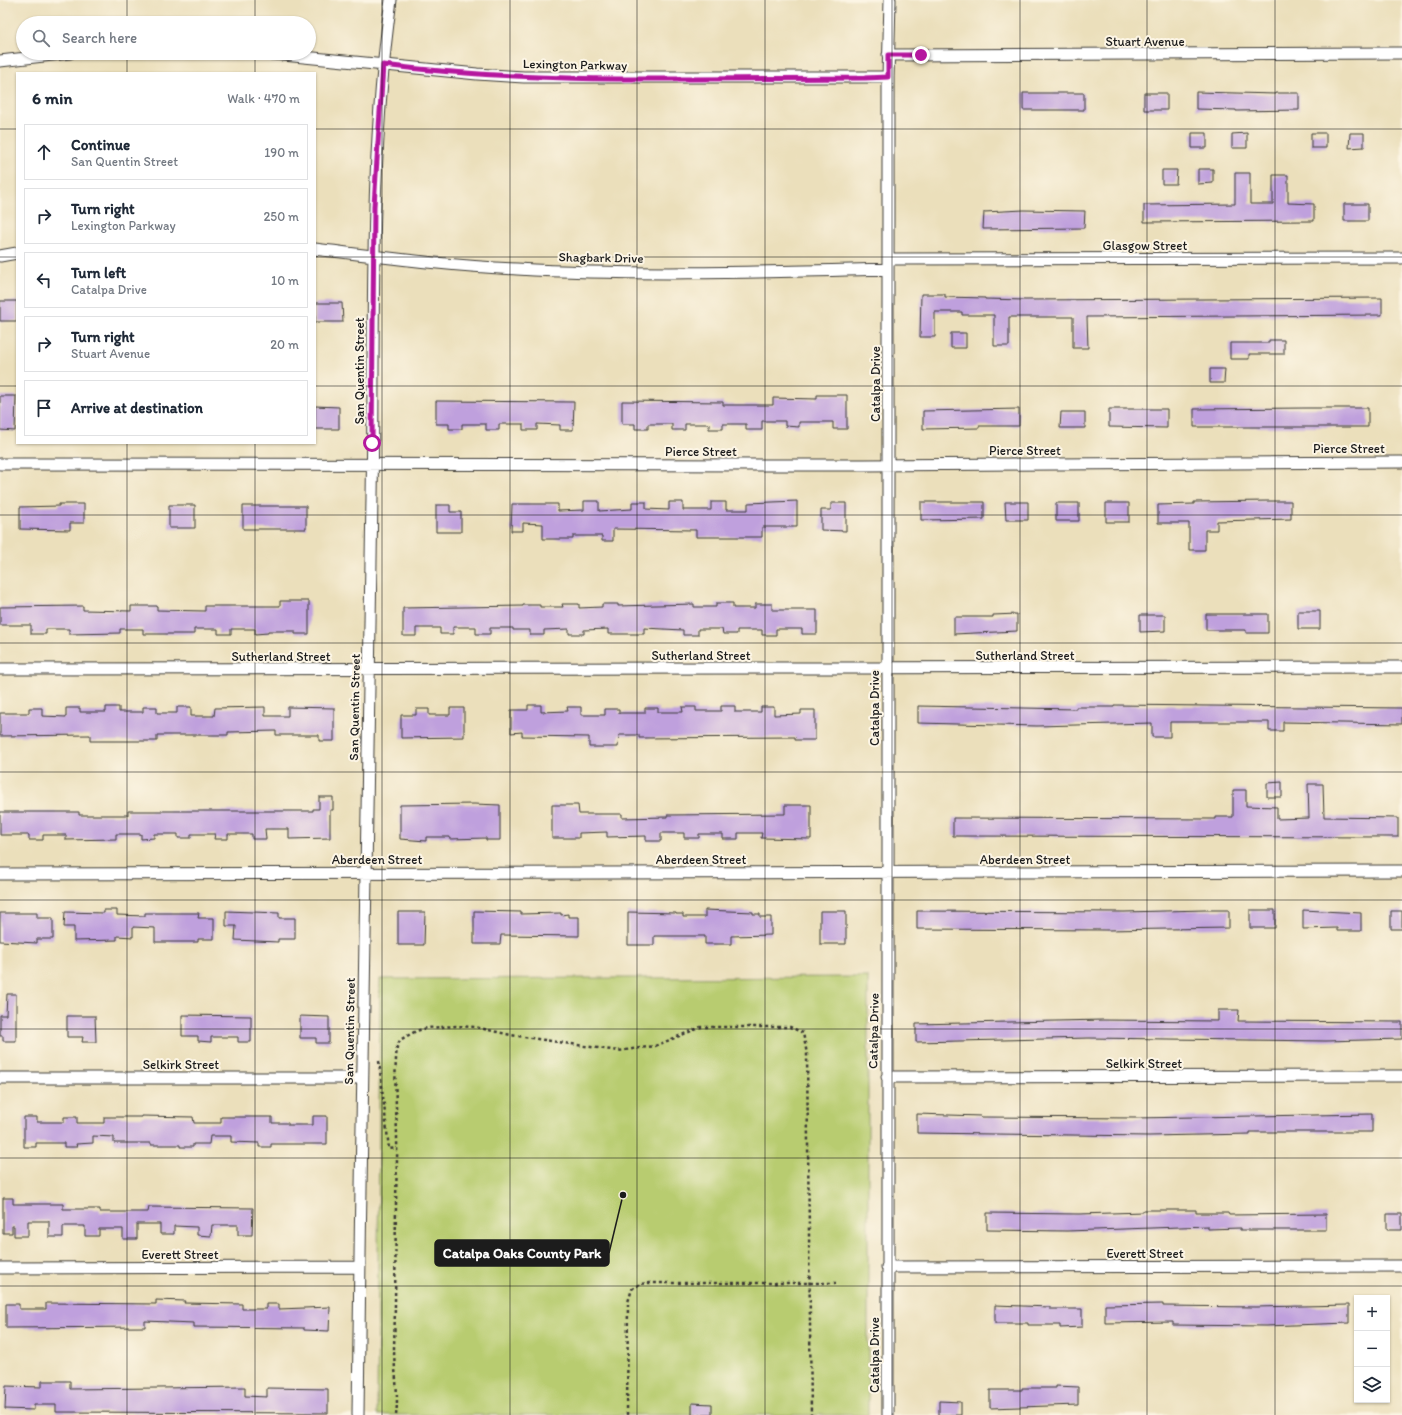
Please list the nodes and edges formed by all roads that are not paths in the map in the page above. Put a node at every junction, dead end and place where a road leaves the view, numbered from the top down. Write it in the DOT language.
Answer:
graph roads {
  1 [pos="391,0"];
  2 [pos="890,0"];
  3 [pos="1402,53"];
  4 [pos="888,55"];
  5 [pos="316,58"];
  6 [pos="16,59"];
  7 [pos="0,61"];
  8 [pos="383,65"];
  9 [pos="888,77"];
  10 [pos="316,249"];
  11 [pos="16,253"];
  12 [pos="0,256"];
  13 [pos="374,256"];
  14 [pos="1402,258"];
  15 [pos="888,264"];
  16 [pos="1402,462"];
  17 [pos="0,464"];
  18 [pos="372,464"];
  19 [pos="889,464"];
  20 [pos="1402,667"];
  21 [pos="0,669"];
  22 [pos="368,669"];
  23 [pos="888,669"];
  24 [pos="1402,871"];
  25 [pos="365,873"];
  26 [pos="0,874"];
  27 [pos="888,874"];
  28 [pos="1402,1076"];
  29 [pos="887,1077"];
  30 [pos="0,1078"];
  31 [pos="362,1078"];
  32 [pos="1402,1266"];
  33 [pos="888,1267"];
  34 [pos="0,1268"];
  35 [pos="360,1268"];
  36 [pos="358,1415"];
  37 [pos="888,1415"];
  1 -- 8 [label="street, San Quentin Street"];
  2 -- 4 [label="street, Catalpa Drive"];
  3 -- 4 [label="street, Stuart Avenue"];
  4 -- 9 [label="street, Catalpa Drive"];
  5 -- 8 [label="street, Lexington Parkway"];
  6 -- 7 [label="street"];
  8 -- 9 [label="street, Lexington Parkway"];
  8 -- 13 [label="street, San Quentin Street"];
  9 -- 15 [label="street, Catalpa Drive"];
  10 -- 13 [label="street, Shagbark Drive"];
  11 -- 12 [label="street"];
  13 -- 15 [label="street, Shagbark Drive"];
  13 -- 18 [label="street, San Quentin Street"];
  14 -- 15 [label="street, Glasgow Street"];
  15 -- 19 [label="street, Catalpa Drive"];
  16 -- 19 [label="street, Pierce Street"];
  17 -- 18 [label="street, Pierce Street"];
  18 -- 19 [label="street, Pierce Street"];
  18 -- 22 [label="street, San Quentin Street"];
  19 -- 23 [label="street, Catalpa Drive"];
  20 -- 23 [label="street, Sutherland Street"];
  21 -- 22 [label="street, Sutherland Street"];
  22 -- 23 [label="street, Sutherland Street"];
  22 -- 25 [label="street, San Quentin Street"];
  23 -- 27 [label="street, Catalpa Drive"];
  24 -- 27 [label="street, Aberdeen Street"];
  25 -- 26 [label="street, Aberdeen Street"];
  25 -- 27 [label="street, Aberdeen Street"];
  25 -- 31 [label="street, San Quentin Street"];
  27 -- 29 [label="street, Catalpa Drive"];
  28 -- 29 [label="street, Selkirk Street"];
  29 -- 33 [label="street, Catalpa Drive"];
  30 -- 31 [label="street, Selkirk Street"];
  31 -- 35 [label="street, San Quentin Street"];
  32 -- 33 [label="street, Everett Street"];
  33 -- 37 [label="street, Catalpa Drive"];
  34 -- 35 [label="street, Everett Street"];
  35 -- 36 [label="street, San Quentin Street"];
}
